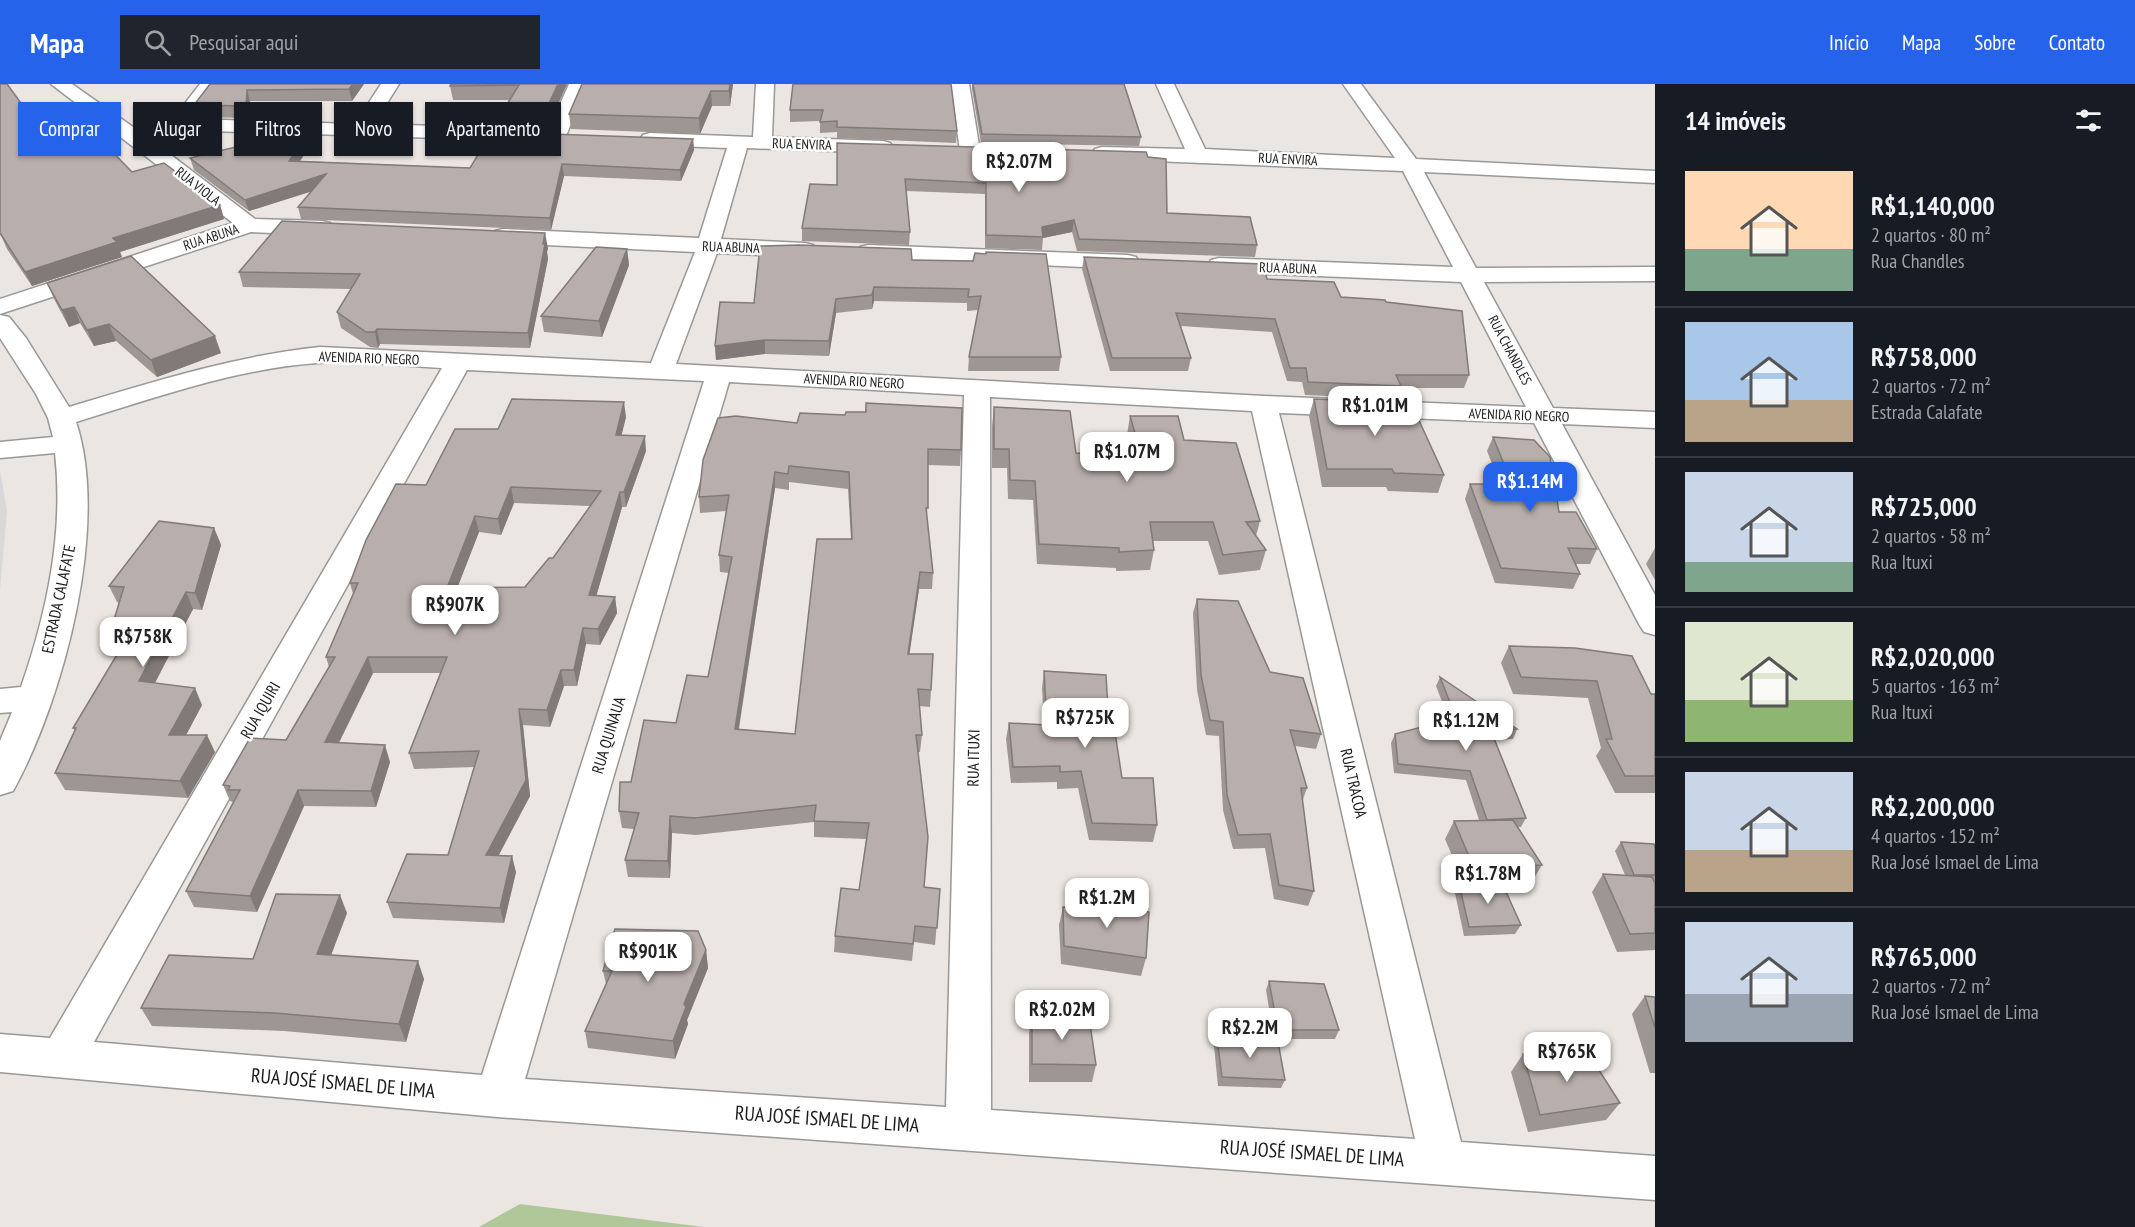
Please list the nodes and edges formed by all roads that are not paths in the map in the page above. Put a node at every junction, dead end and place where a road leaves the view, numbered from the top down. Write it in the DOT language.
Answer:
graph roads {
  1 [pos="60,84"];
  2 [pos="210,84"];
  3 [pos="390,84"];
  4 [pos="578,84"];
  5 [pos="765,84"];
  6 [pos="960,84"];
  7 [pos="1165,84"];
  8 [pos="1352,84"];
  9 [pos="196,102"];
  10 [pos="379,102"];
  11 [pos="561,124"];
  12 [pos="222,125"];
  13 [pos="334,129"];
  14 [pos="130,132"];
  15 [pos="133,132"];
  16 [pos="561,136"];
  17 [pos="579,136"];
  18 [pos="636,138"];
  19 [pos="751,142"];
  20 [pos="901,148"];
  21 [pos="947,150"];
  22 [pos="970,151"];
  23 [pos="993,151"];
  24 [pos="1084,153"];
  25 [pos="1198,155"];
  26 [pos="1410,165"];
  27 [pos="1655,177"];
  28 [pos="249,225"];
  29 [pos="343,229"];
  30 [pos="484,236"];
  31 [pos="708,246"];
  32 [pos="827,250"];
  33 [pos="851,251"];
  34 [pos="1149,263"];
  35 [pos="1196,265"];
  36 [pos="1655,274"];
  37 [pos="1470,275"];
  38 [pos="0,308"];
  39 [pos="0,322"];
  40 [pos="458,362"];
  41 [pos="661,370"];
  42 [pos="719,374"];
  43 [pos="978,388"];
  44 [pos="1264,404"];
  45 [pos="1546,416"];
  46 [pos="1655,420"];
  47 [pos="65,431"];
  48 [pos="0,450"];
  49 [pos="1655,624"];
  50 [pos="33,698"];
  51 [pos="0,701"];
  52 [pos="0,781"];
  53 [pos="0,1053"];
  54 [pos="62,1058"];
  55 [pos="497,1097"];
  56 [pos="968,1128"];
  57 [pos="1443,1163"];
  58 [pos="1655,1178"];
  1 -- 14 [label="street, RUA VIOLA"];
  2 -- 9 [label="street"];
  3 -- 10 [label="street"];
  4 -- 11 [label="street"];
  5 -- 19 [label="street"];
  6 -- 22 [label="street"];
  7 -- 25 [label="street"];
  8 -- 26 [label="street, RUA CHANDLES"];
  12 -- 13 [label="street"];
  14 -- 15 [label="street"];
  14 -- 28 [label="street, RUA VIOLA"];
  16 -- 17 [label="street"];
  18 -- 19 [label="street, RUA ENVIRA"];
  19 -- 20 [label="street, RUA ENVIRA"];
  19 -- 31 [label="street"];
  21 -- 22 [label="street"];
  22 -- 23 [label="street"];
  24 -- 25 [label="street, RUA ENVIRA"];
  25 -- 26 [label="street, RUA ENVIRA"];
  26 -- 27 [label="street, RUA ENVIRA"];
  26 -- 37 [label="street, RUA CHANDLES"];
  28 -- 29 [label="street, RUA ABUNA"];
  28 -- 38 [label="street, RUA ABUNA"];
  30 -- 31 [label="street, RUA ABUNA"];
  31 -- 32 [label="street, RUA ABUNA"];
  31 -- 41 [label="street"];
  33 -- 34 [label="street"];
  35 -- 37 [label="street, RUA ABUNA"];
  36 -- 37 [label="street, RUA ABUNA"];
  37 -- 45 [label="street, RUA CHANDLES"];
  39 -- 47 [label="street, ESTRADA CALAFATE"];
  40 -- 41 [label="street, AVENIDA RIO NEGRO"];
  40 -- 47 [label="street, AVENIDA RIO NEGRO"];
  40 -- 54 [label="street, RUA IQUIRI"];
  41 -- 42 [label="street, AVENIDA RIO NEGRO"];
  42 -- 43 [label="street, AVENIDA RIO NEGRO"];
  42 -- 55 [label="street, RUA QUINAUA"];
  43 -- 44 [label="street, AVENIDA RIO NEGRO"];
  43 -- 56 [label="street, RUA ITUXI"];
  44 -- 45 [label="street, AVENIDA RIO NEGRO"];
  44 -- 57 [label="street, RUA TRACOA"];
  45 -- 46 [label="street, AVENIDA RIO NEGRO"];
  45 -- 49 [label="street, RUA CHANDLES"];
  47 -- 48 [label="street, AVENIDA RIO NEGRO"];
  47 -- 50 [label="street, ESTRADA CALAFATE"];
  50 -- 51 [label="street"];
  50 -- 52 [label="street, ESTRADA CALAFATE"];
  53 -- 54 [label="street, RUA JOSÉ ISMAEL DE LIMA"];
  54 -- 55 [label="street, RUA JOSÉ ISMAEL DE LIMA"];
  55 -- 56 [label="street, RUA JOSÉ ISMAEL DE LIMA"];
  56 -- 57 [label="street, RUA JOSÉ ISMAEL DE LIMA"];
  57 -- 58 [label="street, RUA JOSÉ ISMAEL DE LIMA"];
}
